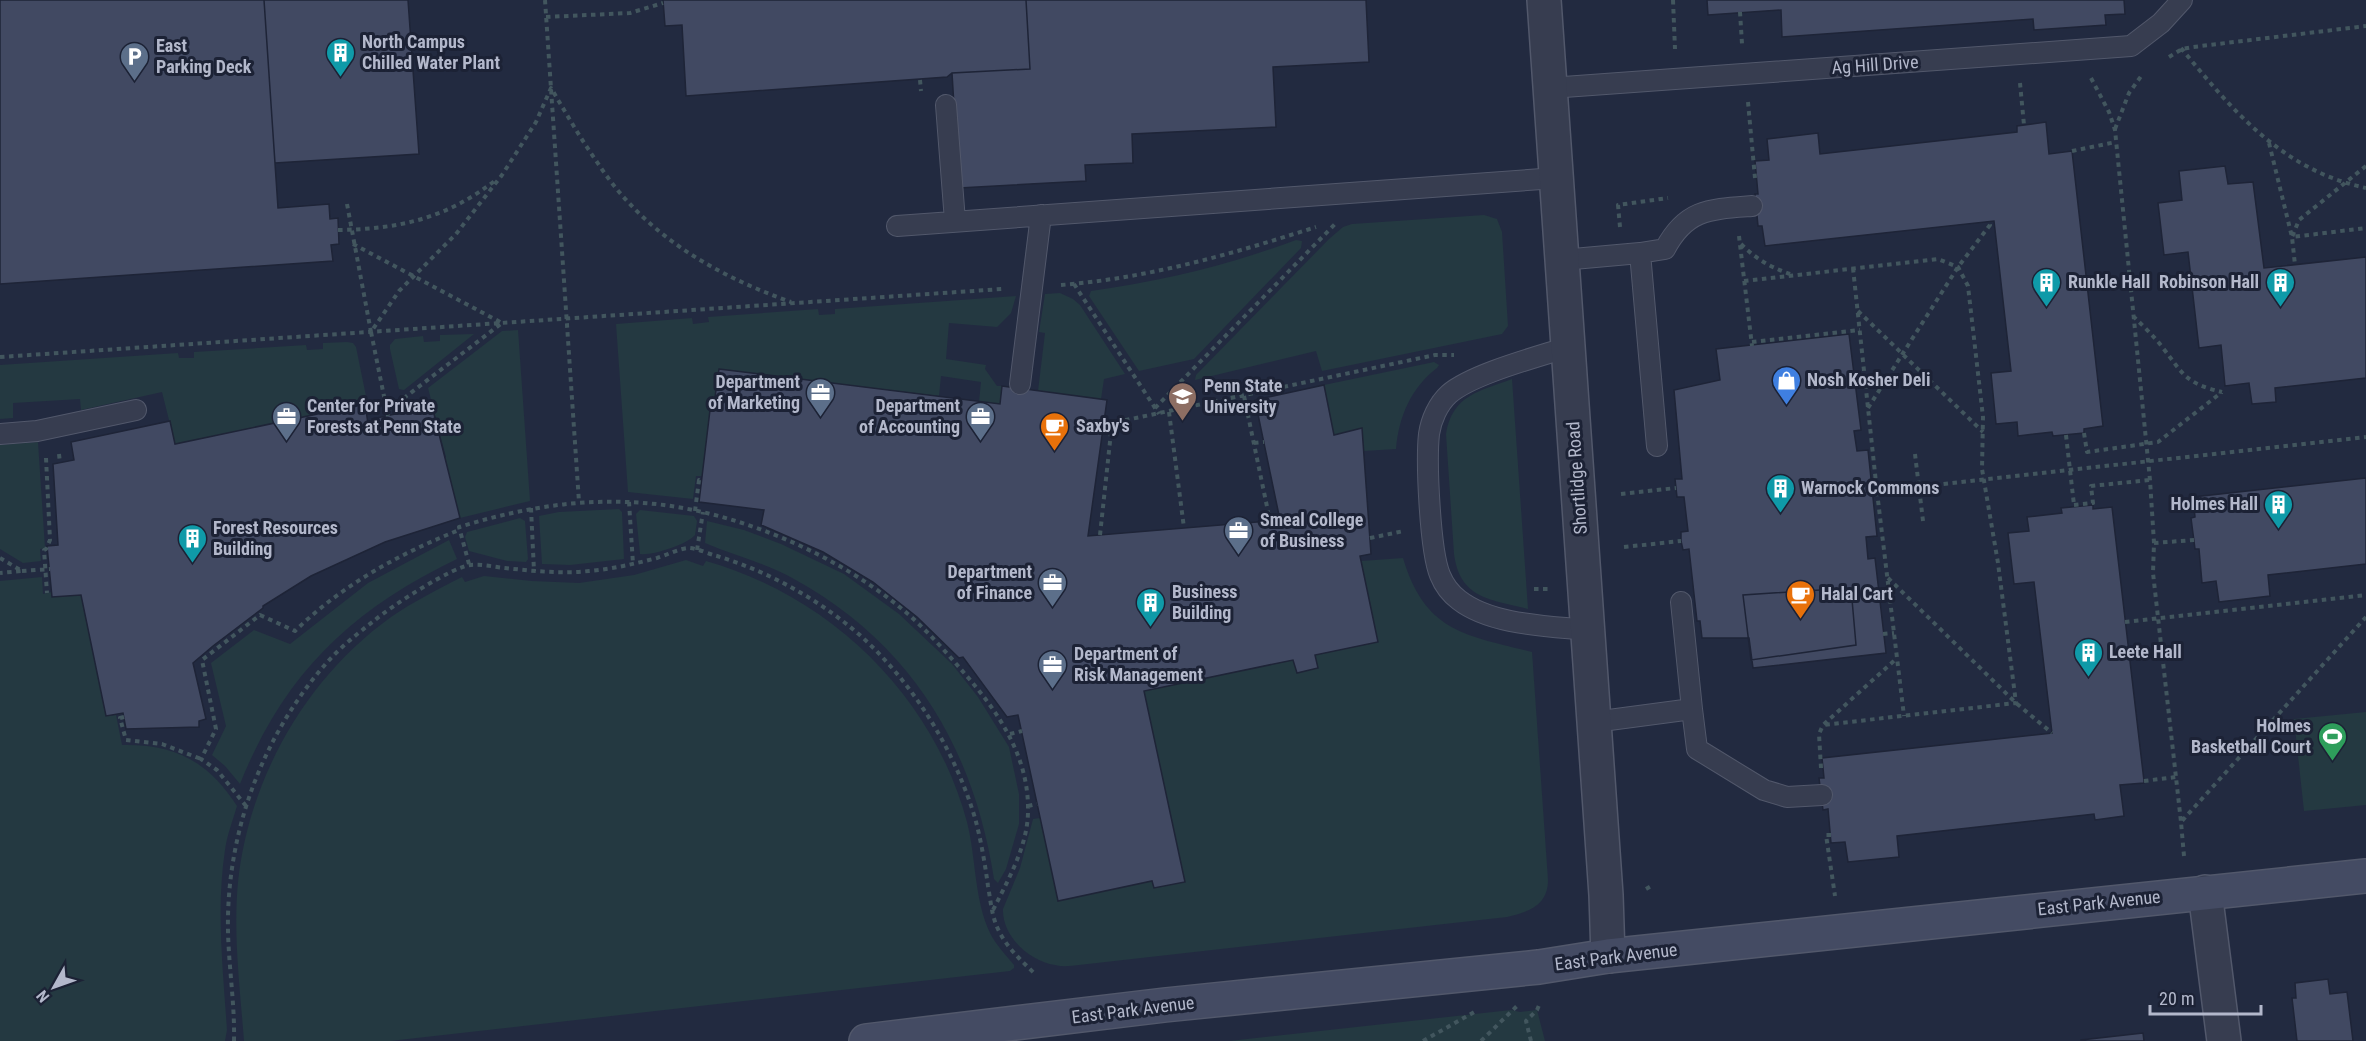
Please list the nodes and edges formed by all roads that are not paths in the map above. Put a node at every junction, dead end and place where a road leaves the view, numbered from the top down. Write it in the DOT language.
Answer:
graph roads {
  1 [pos="1545,0"];
  2 [pos="2182,0"];
  3 [pos="1550,88"];
  4 [pos="946,105"];
  5 [pos="1556,178"];
  6 [pos="1752,206"];
  7 [pos="1041,215"];
  8 [pos="956,221"];
  9 [pos="897,226"];
  10 [pos="1640,253"];
  11 [pos="1562,260"];
  12 [pos="1568,347"];
  13 [pos="1020,384"];
  14 [pos="136,410"];
  15 [pos="0,434"];
  16 [pos="1657,446"];
  17 [pos="1681,602"];
  18 [pos="1587,630"];
  19 [pos="1692,709"];
  20 [pos="1594,722"];
  21 [pos="1822,787"];
  22 [pos="2366,876"];
  23 [pos="2205,892"];
  24 [pos="1608,956"];
  25 [pos="866,1041"];
  26 [pos="2224,1041"];
  1 -- 3 [label="street, Shortlidge Road"];
  2 -- 3 [label="lane, Ag Hill Drive"];
  3 -- 5 [label="street, Shortlidge Road"];
  4 -- 8 [label="lane"];
  5 -- 7 [label="lane"];
  5 -- 11 [label="street, Shortlidge Road"];
  6 -- 10 [label="lane"];
  7 -- 8 [label="lane"];
  7 -- 13 [label="lane"];
  8 -- 9 [label="lane"];
  10 -- 11 [label="lane"];
  10 -- 16 [label="lane"];
  11 -- 12 [label="street, Shortlidge Road"];
  12 -- 18 [label="street, Shortlidge Road"];
  12 -- 18 [label="lane"];
  14 -- 15 [label="lane"];
  17 -- 19 [label="lane"];
  18 -- 20 [label="street, Shortlidge Road"];
  19 -- 20 [label="lane"];
  19 -- 21 [label="lane"];
  20 -- 24 [label="street, Shortlidge Road"];
  22 -- 23 [label="main road, East Park Avenue"];
  23 -- 24 [label="main road, East Park Avenue"];
  23 -- 26 [label="street"];
  24 -- 25 [label="main road, East Park Avenue"];
}
